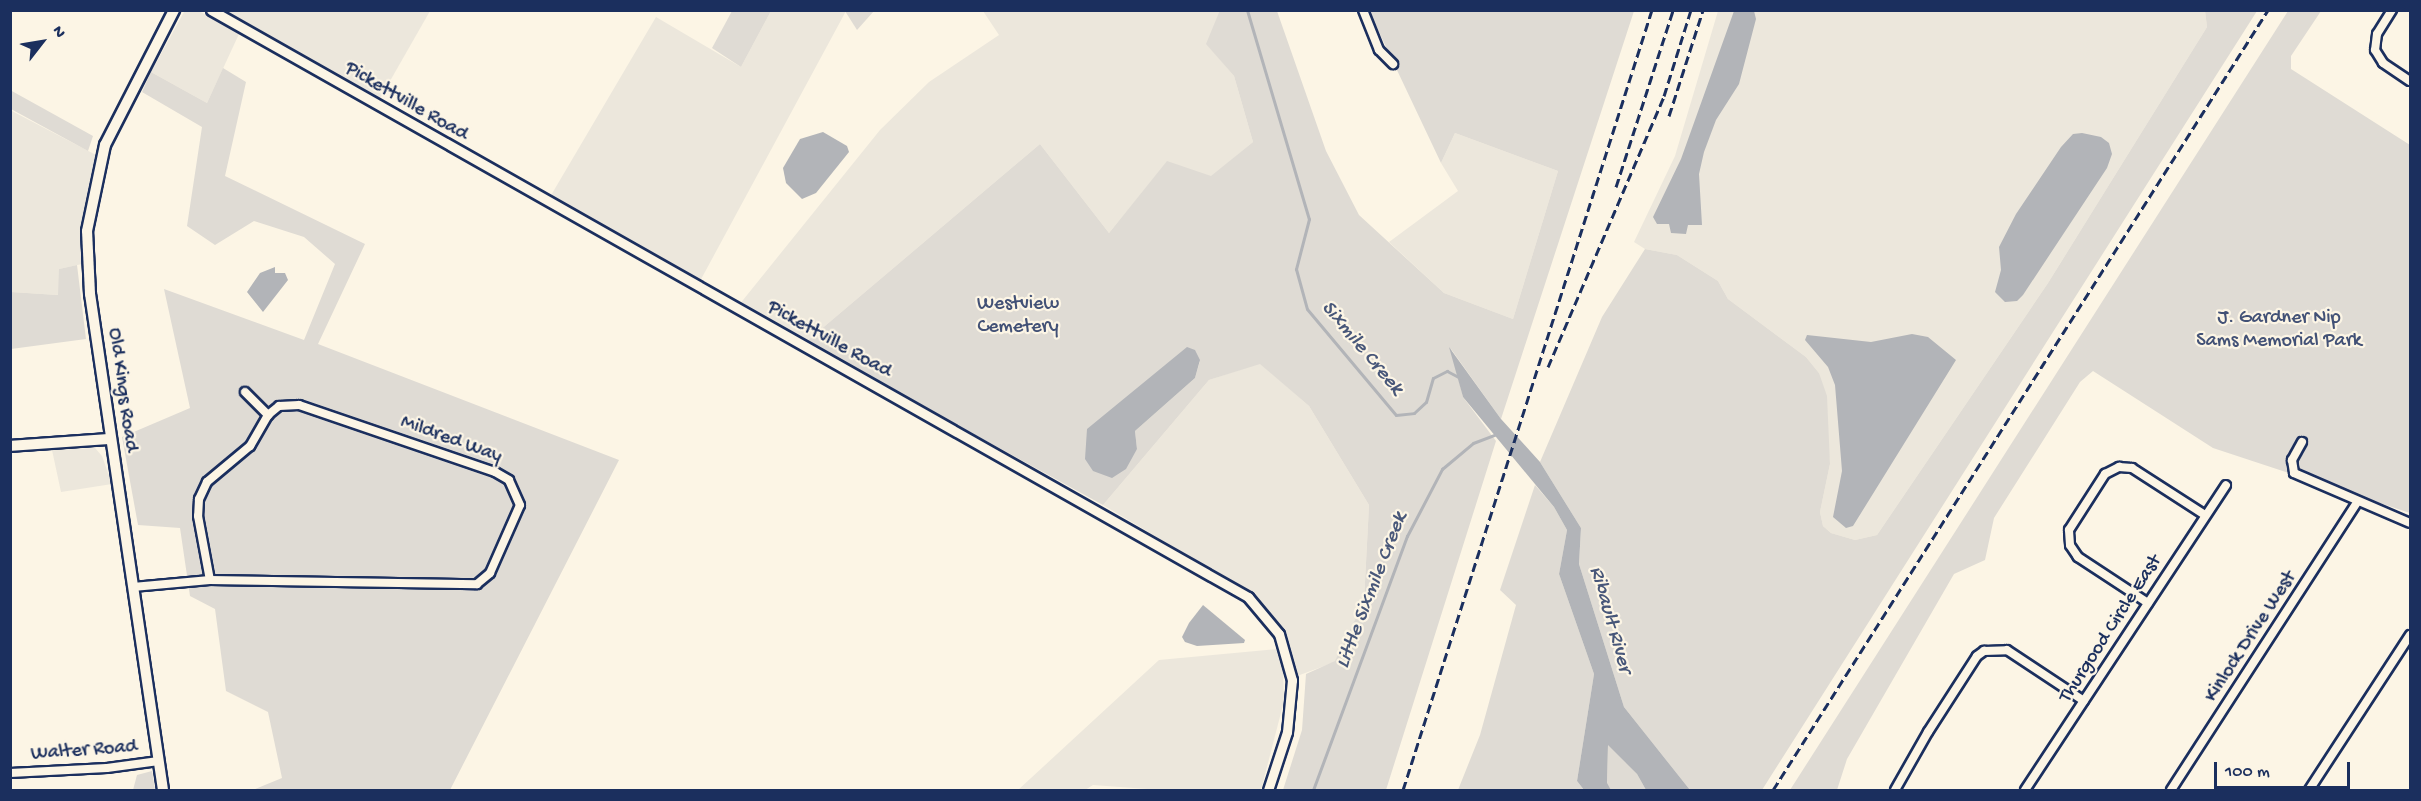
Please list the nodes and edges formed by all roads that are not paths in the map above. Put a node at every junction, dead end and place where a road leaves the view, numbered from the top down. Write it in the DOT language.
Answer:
graph roads {
  1 [pos="174,10"];
  2 [pos="211,10"];
  3 [pos="1363,10"];
  4 [pos="2392,10"];
  5 [pos="1394,64"];
  6 [pos="2410,81"];
  7 [pos="245,392"];
  8 [pos="268,415"];
  9 [pos="111,439"];
  10 [pos="2302,442"];
  11 [pos="10,446"];
  12 [pos="2226,485"];
  13 [pos="2358,501"];
  14 [pos="2205,515"];
  15 [pos="2410,524"];
  16 [pos="210,580"];
  17 [pos="133,588"];
  18 [pos="2148,603"];
  19 [pos="2410,635"];
  20 [pos="2084,701"];
  21 [pos="159,760"];
  22 [pos="10,773"];
  23 [pos="2028,789"];
  24 [pos="163,790"];
  25 [pos="1268,790"];
  26 [pos="1895,790"];
  27 [pos="2170,790"];
  28 [pos="2309,790"];
  1 -- 9 [label="main road, Old Kings Road"];
  2 -- 25 [label="street, Pickettville Road"];
  3 -- 5 [label="street"];
  4 -- 6 [label="street"];
  7 -- 8 [label="street"];
  8 -- 16 [label="street"];
  8 -- 16 [label="street, Mildred Way"];
  9 -- 11 [label="main road"];
  9 -- 17 [label="main road, Old Kings Road"];
  10 -- 13 [label="street"];
  12 -- 14 [label="street, Thurgood Circle East"];
  13 -- 15 [label="street"];
  13 -- 27 [label="street, Kinlock Drive West"];
  14 -- 18 [label="street, Thurgood Circle East"];
  14 -- 18 [label="street"];
  16 -- 17 [label="street, Mildred Way"];
  17 -- 21 [label="main road, Old Kings Road"];
  18 -- 20 [label="street, Thurgood Circle East"];
  19 -- 28 [label="street"];
  20 -- 23 [label="street, Thurgood Circle East"];
  20 -- 26 [label="street"];
  21 -- 22 [label="street, Walter Road"];
  21 -- 24 [label="main road, Old Kings Road"];
}
